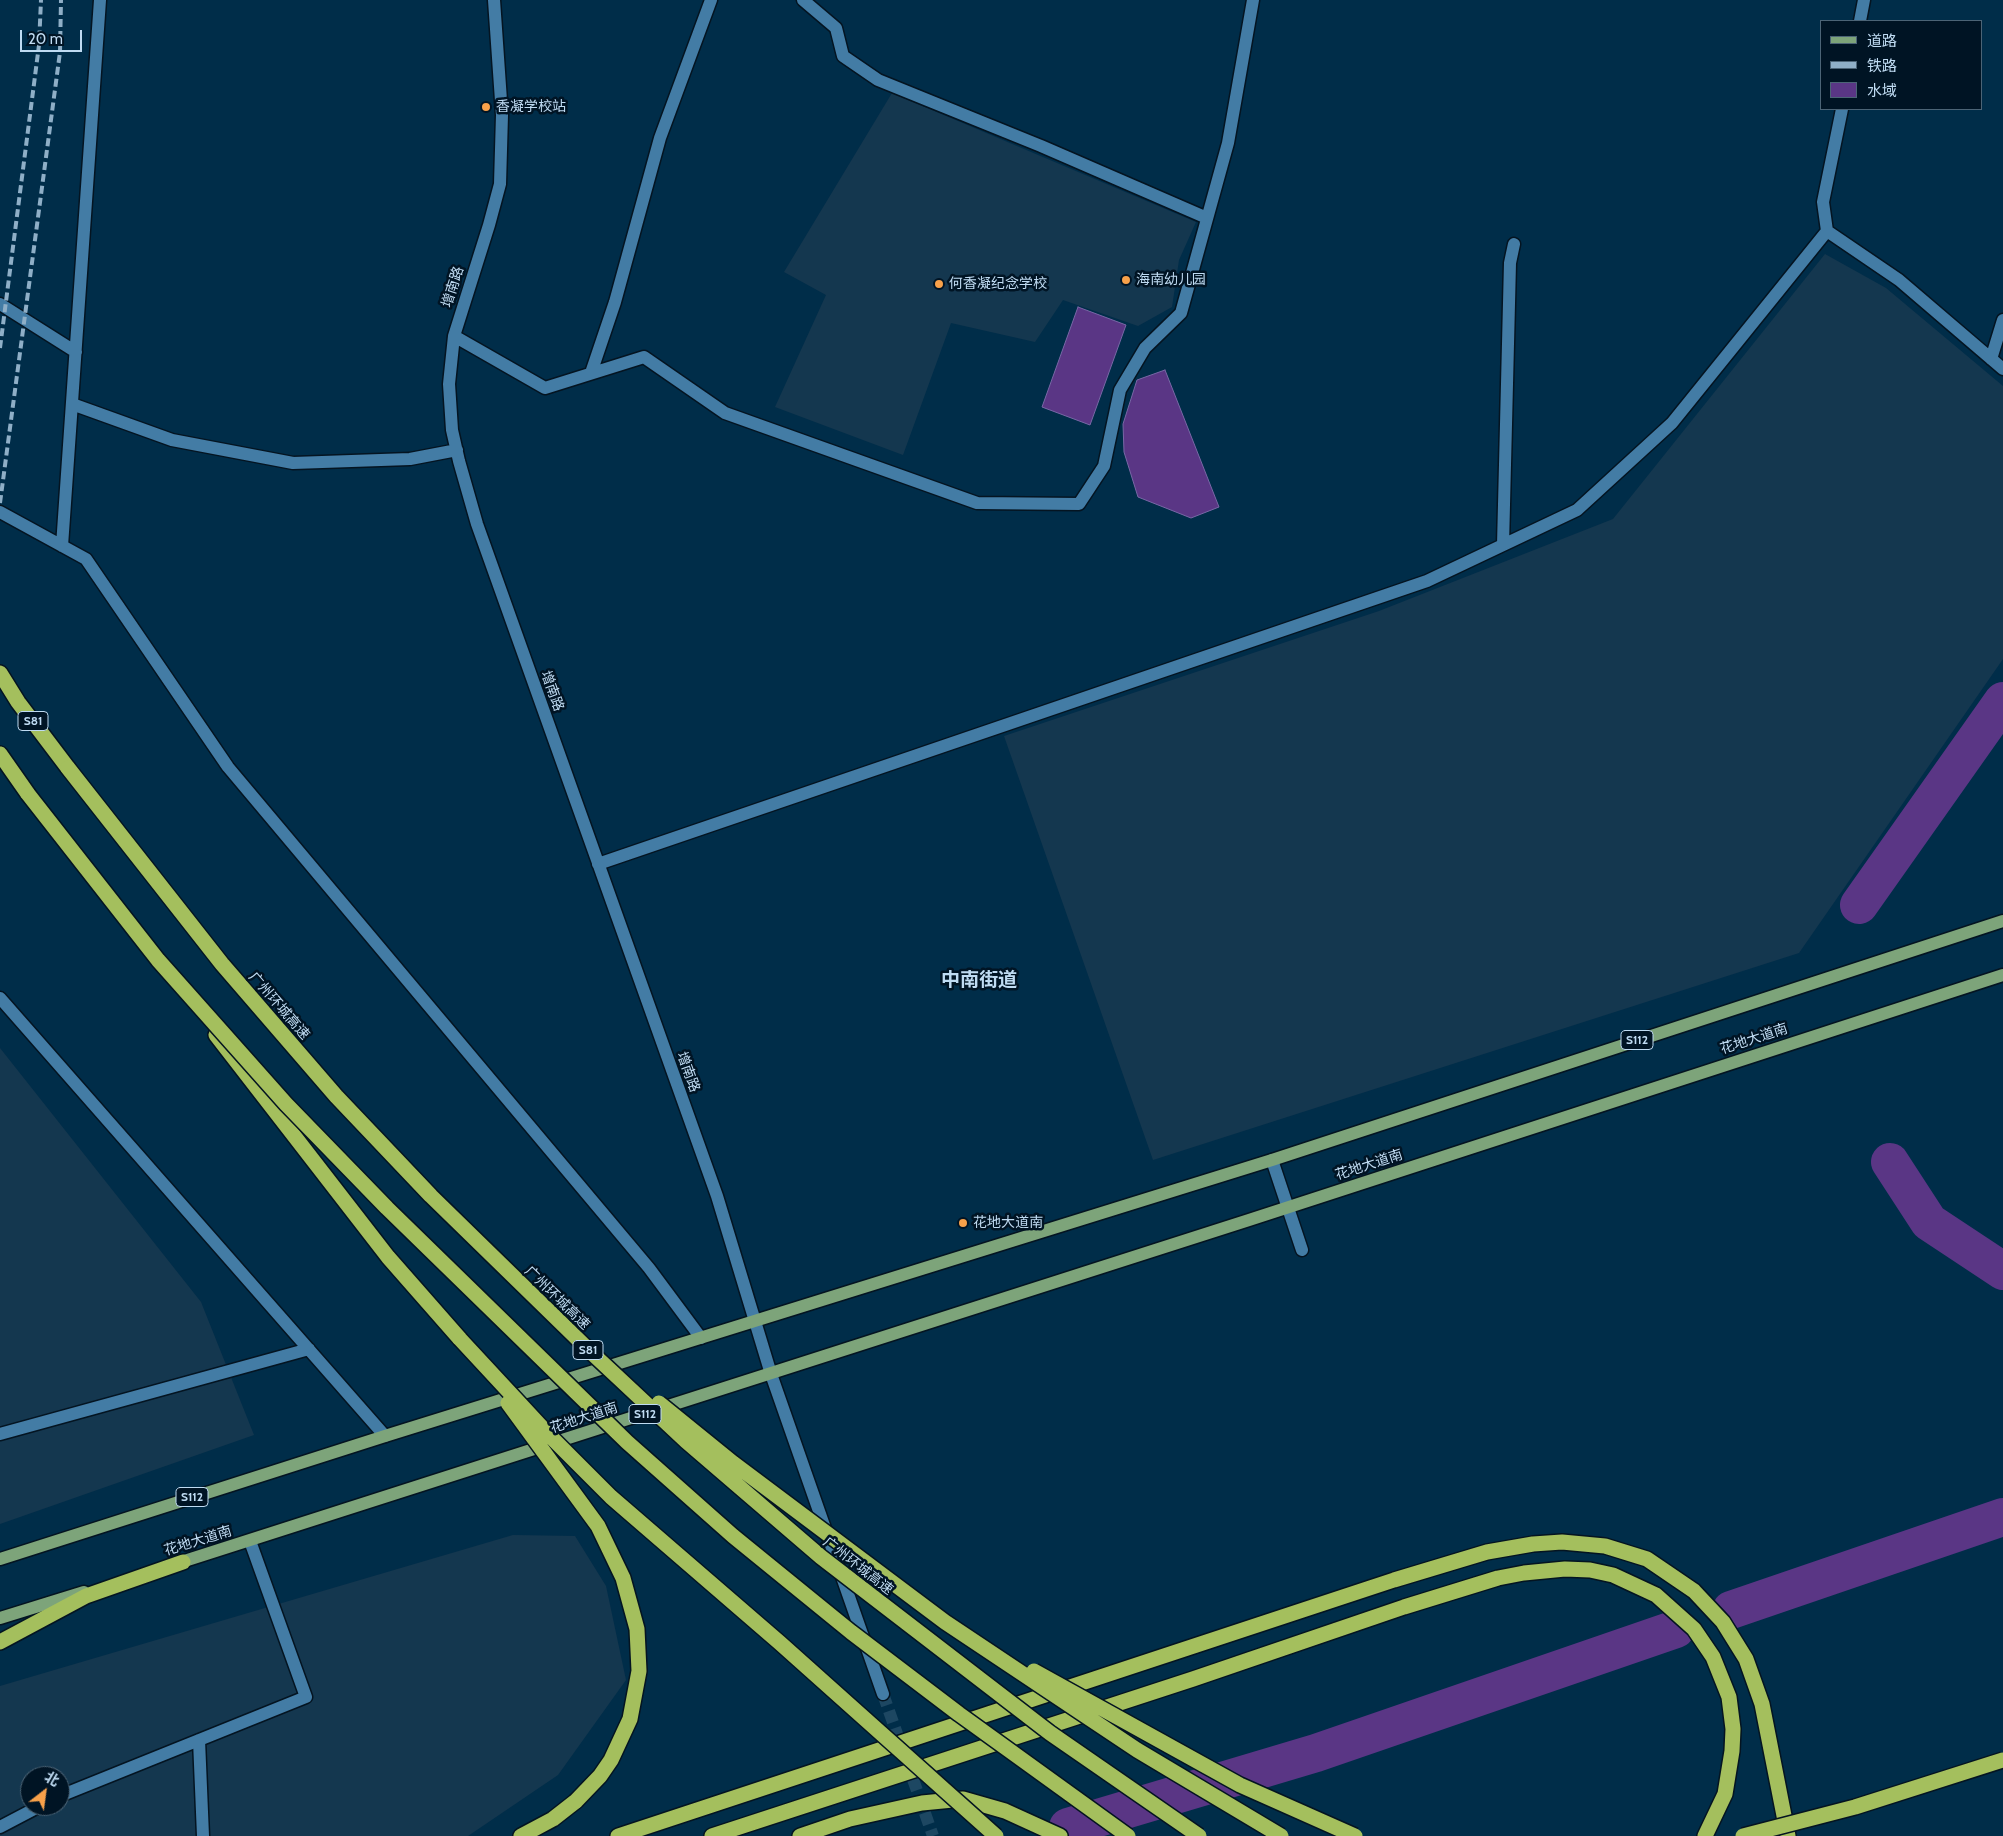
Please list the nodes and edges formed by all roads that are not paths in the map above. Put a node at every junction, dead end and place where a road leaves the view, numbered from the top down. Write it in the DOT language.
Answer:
graph roads {
  1 [pos="100,0"];
  2 [pos="494,0"];
  3 [pos="711,0"];
  4 [pos="803,0"];
  5 [pos="1253,0"];
  6 [pos="1864,0"];
  7 [pos="1860,20"];
  8 [pos="1842,110"];
  9 [pos="1207,218"];
  10 [pos="1827,231"];
  11 [pos="1514,244"];
  12 [pos="0,304"];
  13 [pos="2003,320"];
  14 [pos="454,336"];
  15 [pos="76,352"];
  16 [pos="1991,359"];
  17 [pos="2003,369"];
  18 [pos="591,373"];
  19 [pos="72,404"];
  20 [pos="457,450"];
  21 [pos="0,512"];
  22 [pos="1503,545"];
  23 [pos="62,546"];
  24 [pos="0,673"];
  25 [pos="0,754"];
  26 [pos="598,864"];
  27 [pos="2003,921"];
  28 [pos="158,960"];
  29 [pos="2003,975"];
  30 [pos="2003,983"];
  31 [pos="1964,987"];
  32 [pos="0,998"];
  33 [pos="1272,1160"];
  34 [pos="1288,1207"];
  35 [pos="1302,1250"];
  36 [pos="504,1268"];
  37 [pos="756,1321"];
  38 [pos="701,1338"];
  39 [pos="460,1339"];
  40 [pos="309,1349"];
  41 [pos="771,1374"];
  42 [pos="0,1434"];
  43 [pos="385,1436"];
  44 [pos="250,1541"];
  45 [pos="0,1559"];
  46 [pos="183,1562"];
  47 [pos="923,1606"];
  48 [pos="0,1618"];
  49 [pos="0,1642"];
  50 [pos="883,1694"];
  51 [pos="199,1740"];
  52 [pos="2003,1760"];
  53 [pos="70,1792"];
  54 [pos="21,1816"];
  55 [pos="0,1827"];
  56 [pos="202,1836"];
  57 [pos="521,1836"];
  58 [pos="618,1836"];
  59 [pos="712,1836"];
  60 [pos="800,1836"];
  61 [pos="996,1836"];
  62 [pos="1060,1836"];
  63 [pos="1128,1836"];
  64 [pos="1199,1836"];
  65 [pos="1281,1836"];
  66 [pos="1354,1836"];
  67 [pos="1705,1836"];
  68 [pos="1743,1836"];
  69 [pos="1788,1836"];
  1 -- 15 [label="street"];
  2 -- 14 [label="street, 增南路"];
  3 -- 18 [label="street"];
  4 -- 9 [label="street"];
  5 -- 9 [label="street"];
  6 -- 7 [label="street"];
  8 -- 10 [label="street"];
  9 -- 18 [label="street"];
  10 -- 16 [label="street"];
  10 -- 22 [label="street"];
  11 -- 22 [label="street"];
  12 -- 15 [label="street"];
  13 -- 16 [label="street"];
  14 -- 18 [label="street"];
  14 -- 20 [label="street, 增南路"];
  15 -- 19 [label="street"];
  16 -- 17 [label="street"];
  19 -- 20 [label="street"];
  19 -- 23 [label="street"];
  20 -- 26 [label="street, 增南路"];
  21 -- 23 [label="street"];
  22 -- 26 [label="street"];
  23 -- 38 [label="street"];
  24 -- 36 [label="highway, 广州环城高速 / S81, bridge"];
  25 -- 28 [label="highway, bridge"];
  26 -- 37 [label="street, 增南路"];
  27 -- 33 [label="main road, S112"];
  28 -- 39 [label="highway, bridge"];
  28 -- 63 [label="highway, bridge"];
  29 -- 31 [label="main road, 花地大道南 / S112"];
  30 -- 31 [label="main road"];
  31 -- 34 [label="main road, 花地大道南 / S112"];
  32 -- 40 [label="street"];
  33 -- 34 [label="street"];
  33 -- 37 [label="main road, S112"];
  34 -- 35 [label="street"];
  34 -- 41 [label="main road, 花地大道南 / S112"];
  36 -- 47 [label="highway, bridge"];
  36 -- 64 [label="highway, 广州环城高速 / S81, bridge"];
  37 -- 38 [label="main road, S112"];
  37 -- 41 [label="street, 增南路"];
  38 -- 43 [label="main road, S112"];
  39 -- 57 [label="highway, bridge"];
  39 -- 61 [label="highway, bridge"];
  40 -- 42 [label="street"];
  40 -- 43 [label="street"];
  41 -- 44 [label="main road, 花地大道南 / S112"];
  41 -- 50 [label="street, 增南路"];
  43 -- 45 [label="main road, S112"];
  44 -- 46 [label="main road, 花地大道南 / S112"];
  44 -- 51 [label="street"];
  46 -- 48 [label="main road, 花地大道南 / S112"];
  46 -- 49 [label="highway"];
  47 -- 65 [label="highway, bridge"];
  47 -- 66 [label="highway, bridge"];
  51 -- 53 [label="street"];
  51 -- 56 [label="street"];
  52 -- 68 [label="highway, bridge"];
  54 -- 55 [label="street"];
  58 -- 69 [label="highway"];
  59 -- 67 [label="highway"];
  60 -- 62 [label="highway"];
}
